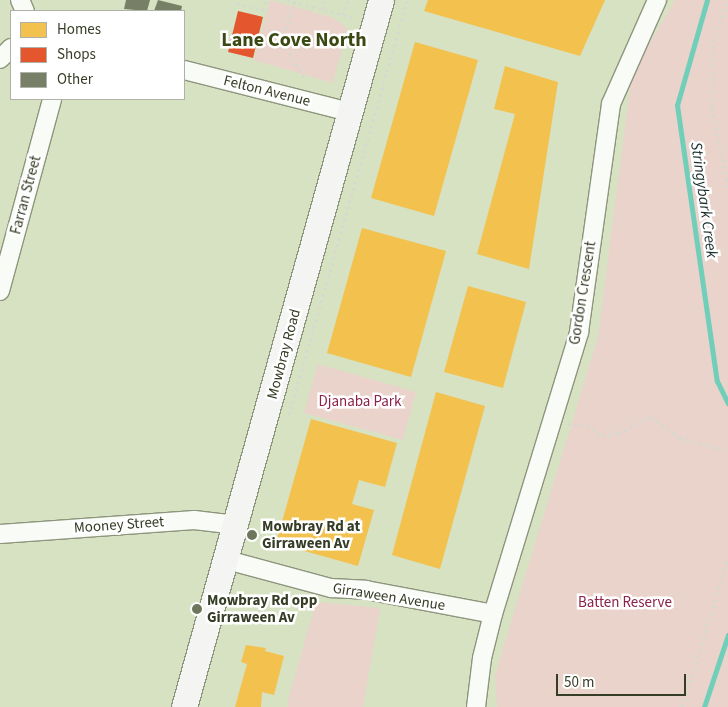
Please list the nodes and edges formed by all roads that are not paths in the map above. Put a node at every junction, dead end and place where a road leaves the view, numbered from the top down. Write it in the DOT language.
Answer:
graph roads {
  1 [pos="381,0"];
  2 [pos="657,0"];
  3 [pos="10,49"];
  4 [pos="0,59"];
  5 [pos="185,70"];
  6 [pos="52,100"];
  7 [pos="350,112"];
  8 [pos="0,291"];
  9 [pos="237,525"];
  10 [pos="0,534"];
  11 [pos="227,560"];
  12 [pos="493,614"];
  13 [pos="184,707"];
  14 [pos="476,707"];
  1 -- 7 [label="main road, Mowbray Road"];
  2 -- 12 [label="street, Gordon Crescent"];
  3 -- 4 [label="street"];
  5 -- 7 [label="street, Felton Avenue"];
  6 -- 8 [label="street, Farran Street"];
  7 -- 9 [label="main road, Mowbray Road"];
  9 -- 10 [label="street, Mooney Street"];
  9 -- 11 [label="main road, Mowbray Road"];
  11 -- 12 [label="street, Girraween Avenue"];
  11 -- 13 [label="main road, Mowbray Road"];
  12 -- 14 [label="street, Gordon Crescent"];
}
